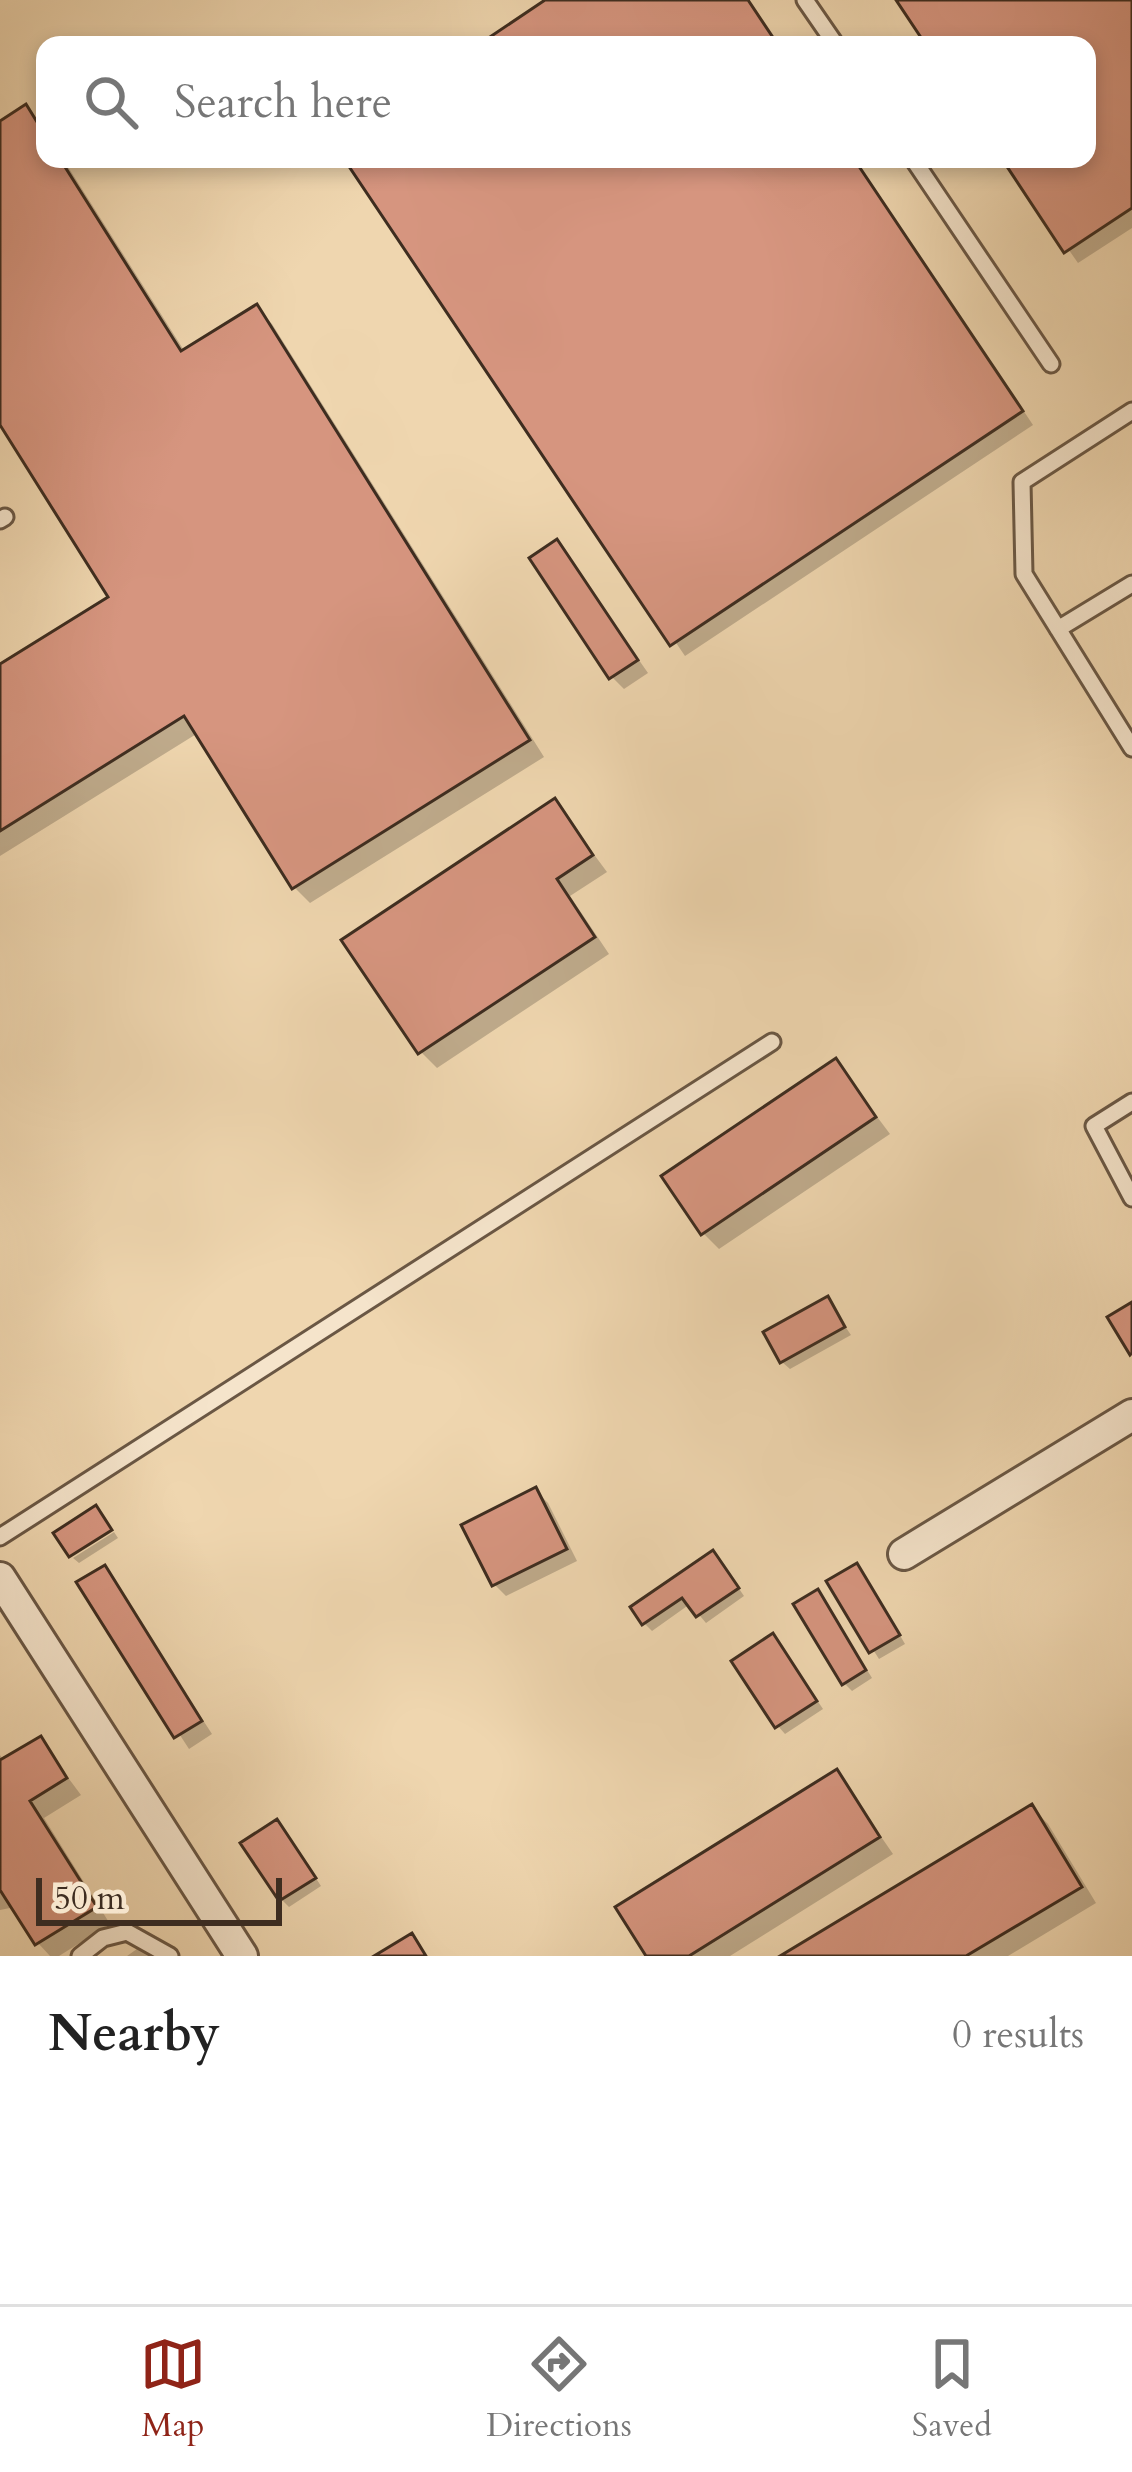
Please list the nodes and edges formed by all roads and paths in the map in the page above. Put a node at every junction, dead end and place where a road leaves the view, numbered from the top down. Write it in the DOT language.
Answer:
graph roads {
  1 [pos="805,0"];
  2 [pos="830,36"];
  3 [pos="919,168"];
  4 [pos="1052,364"];
  5 [pos="1132,411"];
  6 [pos="1132,584"];
  7 [pos="1058,628"];
  8 [pos="1125,721"];
  9 [pos="1132,748"];
  10 [pos="772,1042"];
  11 [pos="1132,1102"];
  12 [pos="1132,1198"];
  13 [pos="1132,1415"];
  14 [pos="0,1537"];
  15 [pos="904,1554"];
  16 [pos="0,1578"];
  17 [pos="80,1956"];
  18 [pos="170,1956"];
  19 [pos="242,1956"];
  1 -- 2 [label="lane"];
  3 -- 4 [label="lane"];
  5 -- 7 [label="lane"];
  6 -- 7 [label="lane"];
  7 -- 8 [label="lane"];
  8 -- 9 [label="lane"];
  10 -- 14 [label="lane"];
  11 -- 12 [label="lane"];
  13 -- 15 [label="street"];
  16 -- 19 [label="street"];
  17 -- 18 [label="lane"];
}
